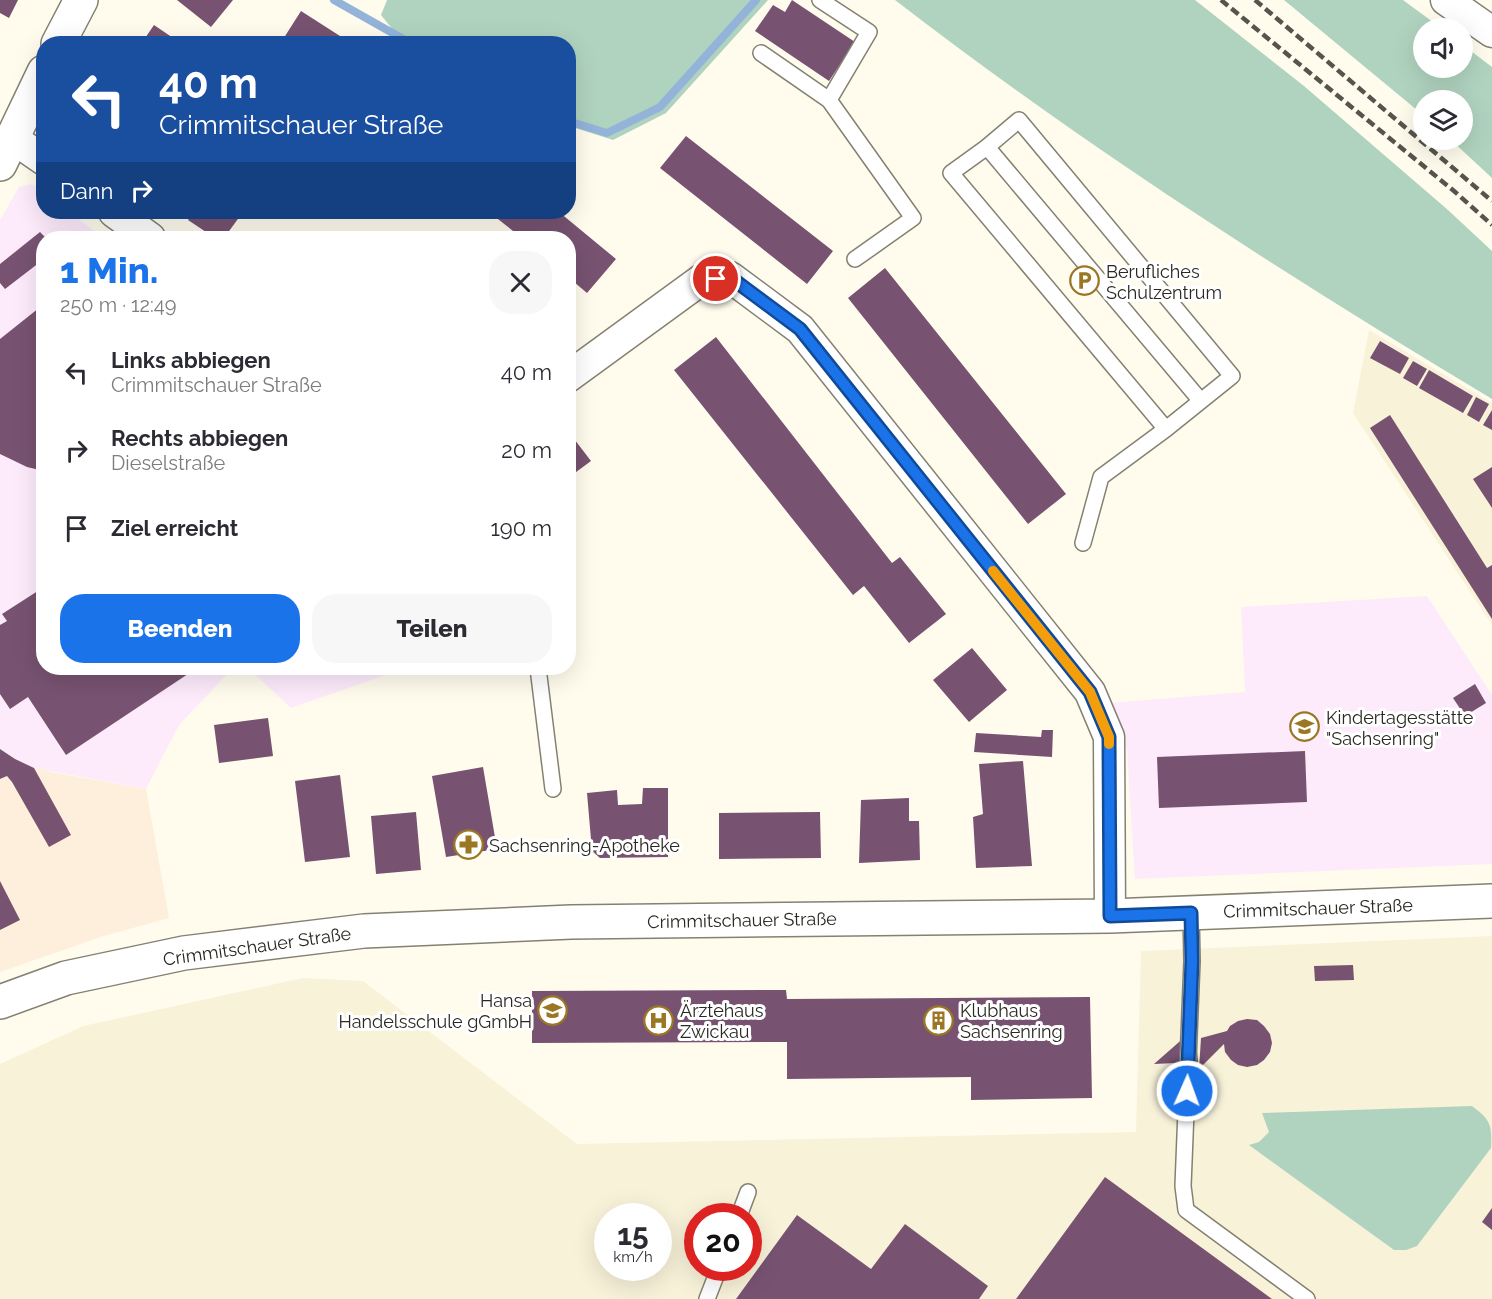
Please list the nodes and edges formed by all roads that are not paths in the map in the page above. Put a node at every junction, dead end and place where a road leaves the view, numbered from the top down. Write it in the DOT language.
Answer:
graph roads {
  1 [pos="81,0"];
  2 [pos="820,0"];
  3 [pos="1446,0"];
  4 [pos="1492,32"];
  5 [pos="62,36"];
  6 [pos="761,53"];
  7 [pos="36,89"];
  8 [pos="829,100"];
  9 [pos="987,147"];
  10 [pos="6,151"];
  11 [pos="36,158"];
  12 [pos="124,219"];
  13 [pos="140,231"];
  14 [pos="855,259"];
  15 [pos="576,371"];
  16 [pos="1200,400"];
  17 [pos="1166,429"];
  18 [pos="1083,543"];
  19 [pos="539,675"];
  20 [pos="553,789"];
  21 [pos="1492,901"];
  22 [pos="1191,913"];
  23 [pos="1110,916"];
  24 [pos="0,1002"];
  25 [pos="748,1192"];
  26 [pos="744,1203"];
  27 [pos="714,1281"];
  28 [pos="707,1299"];
  29 [pos="1307,1299"];
  1 -- 5 [label="main road"];
  2 -- 8 [label="lane"];
  3 -- 4 [label="street"];
  6 -- 8 [label="lane"];
  7 -- 10 [label="main road"];
  8 -- 14 [label="lane"];
  9 -- 16 [label="lane"];
  9 -- 16 [label="lane"];
  9 -- 17 [label="lane"];
  10 -- 11 [label="street"];
  12 -- 13 [label="street"];
  15 -- 23 [label="street"];
  16 -- 17 [label="lane"];
  17 -- 18 [label="lane"];
  19 -- 20 [label="lane"];
  21 -- 22 [label="main road, Crimmitschauer Straße"];
  22 -- 23 [label="main road, Crimmitschauer Straße"];
  22 -- 29 [label="lane"];
  23 -- 24 [label="main road, Crimmitschauer Straße"];
  25 -- 26 [label="lane"];
  27 -- 28 [label="lane"];
}
